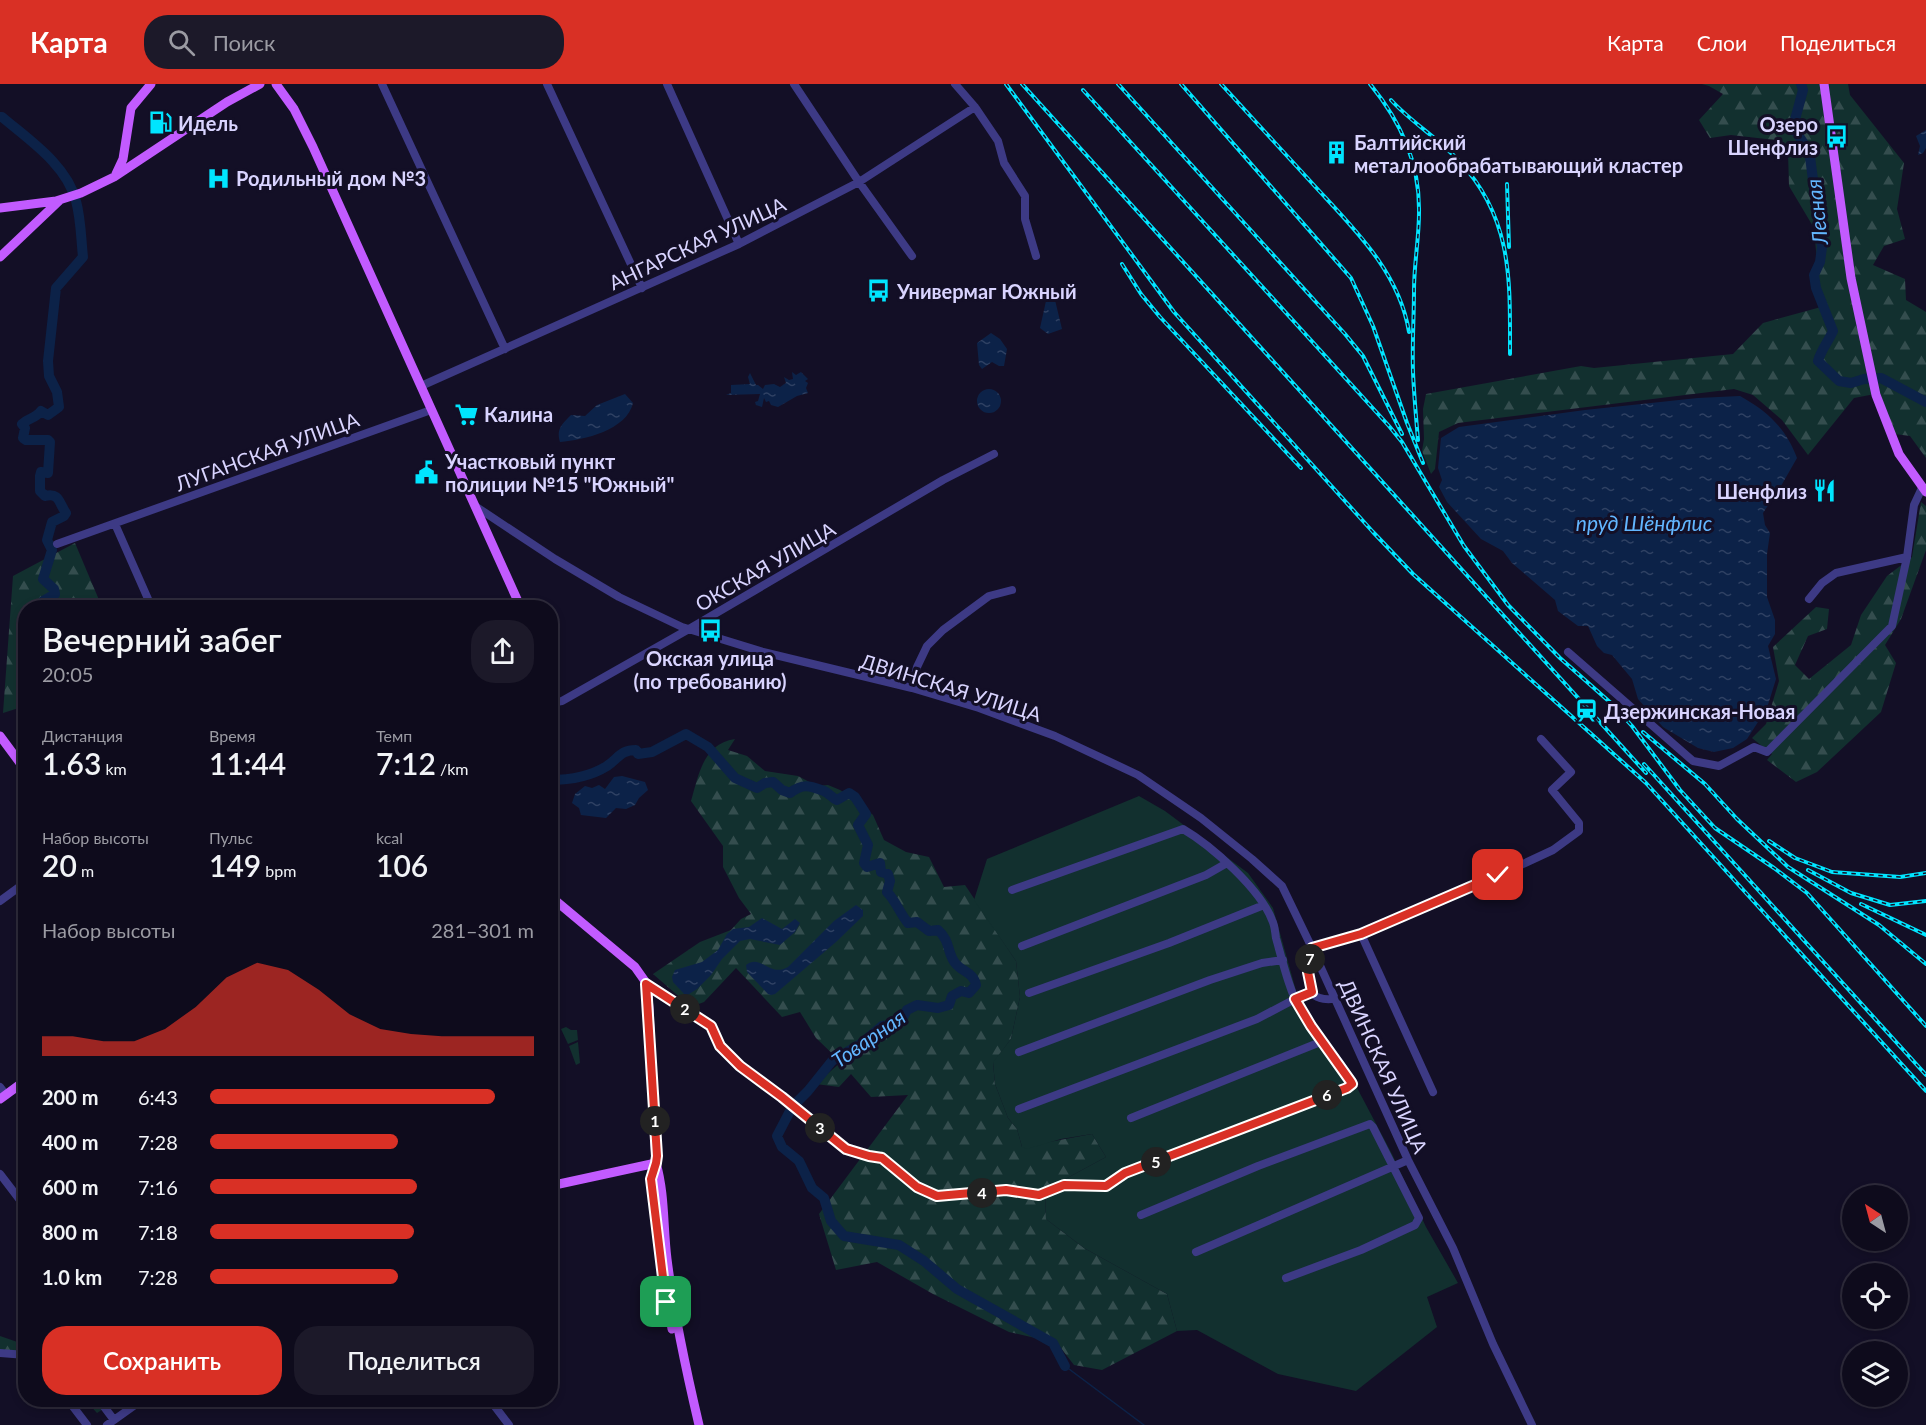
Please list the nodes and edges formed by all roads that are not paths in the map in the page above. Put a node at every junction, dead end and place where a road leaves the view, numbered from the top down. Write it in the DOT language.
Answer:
graph roads {
  1 [pos="151,84"];
  2 [pos="260,84"];
  3 [pos="276,84"];
  4 [pos="382,84"];
  5 [pos="547,84"];
  6 [pos="667,84"];
  7 [pos="794,84"];
  8 [pos="955,84"];
  9 [pos="1824,84"];
  10 [pos="975,107"];
  11 [pos="123,159"];
  12 [pos="134,164"];
  13 [pos="114,177"];
  14 [pos="860,182"];
  15 [pos="62,200"];
  16 [pos="32,205"];
  17 [pos="0,208"];
  18 [pos="38,223"];
  19 [pos="739,244"];
  20 [pos="912,256"];
  21 [pos="1036,256"];
  22 [pos="0,257"];
  23 [pos="642,288"];
  24 [pos="505,349"];
  25 [pos="421,386"];
  26 [pos="431,410"];
  27 [pos="994,454"];
  28 [pos="1924,490"];
  29 [pos="475,506"];
  30 [pos="115,525"];
  31 [pos="57,544"];
  32 [pos="1907,557"];
  33 [pos="1012,590"];
  34 [pos="1809,599"];
  35 [pos="148,600"];
  36 [pos="517,600"];
  37 [pos="689,629"];
  38 [pos="1568,652"];
  39 [pos="912,688"];
  40 [pos="558,701"];
  41 [pos="0,735"];
  42 [pos="1541,739"];
  43 [pos="18,760"];
  44 [pos="1227,863"];
  45 [pos="18,888"];
  46 [pos="1012,890"];
  47 [pos="0,901"];
  48 [pos="558,903"];
  49 [pos="1264,905"];
  50 [pos="1361,934"];
  51 [pos="1022,946"];
  52 [pos="1312,948"];
  53 [pos="1283,960"];
  54 [pos="646,984"];
  55 [pos="1312,992"];
  56 [pos="1029,993"];
  57 [pos="1295,999"];
  58 [pos="1335,999"];
  59 [pos="1323,1041"];
  60 [pos="1018,1052"];
  61 [pos="18,1084"];
  62 [pos="1433,1092"];
  63 [pos="2,1093"];
  64 [pos="1019,1109"];
  65 [pos="1131,1118"];
  66 [pos="1408,1160"];
  67 [pos="656,1163"];
  68 [pos="1394,1166"];
  69 [pos="0,1174"];
  70 [pos="558,1184"];
  71 [pos="18,1196"];
  72 [pos="1141,1215"];
  73 [pos="1196,1252"];
  74 [pos="1286,1278"];
  75 [pos="0,1353"];
  76 [pos="18,1355"];
  77 [pos="73,1407"];
  78 [pos="103,1407"];
  79 [pos="132,1407"];
  80 [pos="495,1407"];
  81 [pos="111,1422"];
  82 [pos="87,1425"];
  83 [pos="509,1425"];
  84 [pos="693,1425"];
  85 [pos="699,1425"];
  86 [pos="1532,1425"];
  1 -- 11 [label="main road"];
  2 -- 12 [label="main road"];
  3 -- 25 [label="main road"];
  4 -- 24 [label="street"];
  5 -- 23 [label="street"];
  6 -- 19 [label="street"];
  7 -- 14 [label="street"];
  8 -- 10 [label="street"];
  9 -- 28 [label="main road"];
  10 -- 14 [label="street, АНГАРСКАЯ УЛИЦА"];
  10 -- 21 [label="street"];
  11 -- 12 [label="main road"];
  11 -- 13 [label="main road"];
  12 -- 13 [label="main road"];
  13 -- 15 [label="main road"];
  14 -- 19 [label="street, АНГАРСКАЯ УЛИЦА"];
  14 -- 20 [label="street"];
  15 -- 16 [label="main road"];
  15 -- 18 [label="main road"];
  16 -- 17 [label="main road"];
  16 -- 18 [label="main road"];
  18 -- 22 [label="main road"];
  19 -- 23 [label="street, АНГАРСКАЯ УЛИЦА"];
  23 -- 24 [label="street, АНГАРСКАЯ УЛИЦА"];
  24 -- 25 [label="street, АНГАРСКАЯ УЛИЦА"];
  25 -- 26 [label="main road"];
  26 -- 29 [label="main road"];
  26 -- 30 [label="street, ЛУГАНСКАЯ УЛИЦА"];
  27 -- 37 [label="street, ОКСКАЯ УЛИЦА"];
  28 -- 32 [label="street"];
  29 -- 36 [label="main road"];
  29 -- 37 [label="street, ДВИНСКАЯ УЛИЦА"];
  30 -- 31 [label="street, ЛУГАНСКАЯ УЛИЦА"];
  30 -- 35 [label="street"];
  32 -- 34 [label="street"];
  32 -- 38 [label="street"];
  33 -- 39 [label="street"];
  37 -- 39 [label="street, ДВИНСКАЯ УЛИЦА"];
  37 -- 40 [label="street, ОКСКАЯ УЛИЦА"];
  39 -- 52 [label="street, ДВИНСКАЯ УЛИЦА"];
  41 -- 43 [label="main road"];
  42 -- 50 [label="street"];
  44 -- 46 [label="street"];
  44 -- 49 [label="street"];
  44 -- 51 [label="street"];
  45 -- 47 [label="street"];
  48 -- 54 [label="main road"];
  49 -- 53 [label="street"];
  49 -- 56 [label="street"];
  50 -- 52 [label="street"];
  50 -- 62 [label="street"];
  52 -- 55 [label="street"];
  52 -- 58 [label="street, ДВИНСКАЯ УЛИЦА"];
  53 -- 57 [label="street"];
  53 -- 60 [label="street"];
  54 -- 59 [label="street"];
  54 -- 67 [label="main road"];
  55 -- 57 [label="street"];
  55 -- 58 [label="street"];
  57 -- 59 [label="street"];
  57 -- 64 [label="street"];
  58 -- 66 [label="street, ДВИНСКАЯ УЛИЦА"];
  59 -- 65 [label="street"];
  61 -- 63 [label="main road"];
  66 -- 68 [label="street"];
  66 -- 86 [label="street, ДВИНСКАЯ УЛИЦА"];
  67 -- 70 [label="main road"];
  67 -- 84 [label="main road"];
  67 -- 85 [label="main road"];
  68 -- 72 [label="street"];
  68 -- 73 [label="street"];
  68 -- 74 [label="street"];
  69 -- 71 [label="street"];
  75 -- 76 [label="street"];
  77 -- 82 [label="street"];
  78 -- 81 [label="street"];
  79 -- 81 [label="street"];
  80 -- 83 [label="street"];
}
